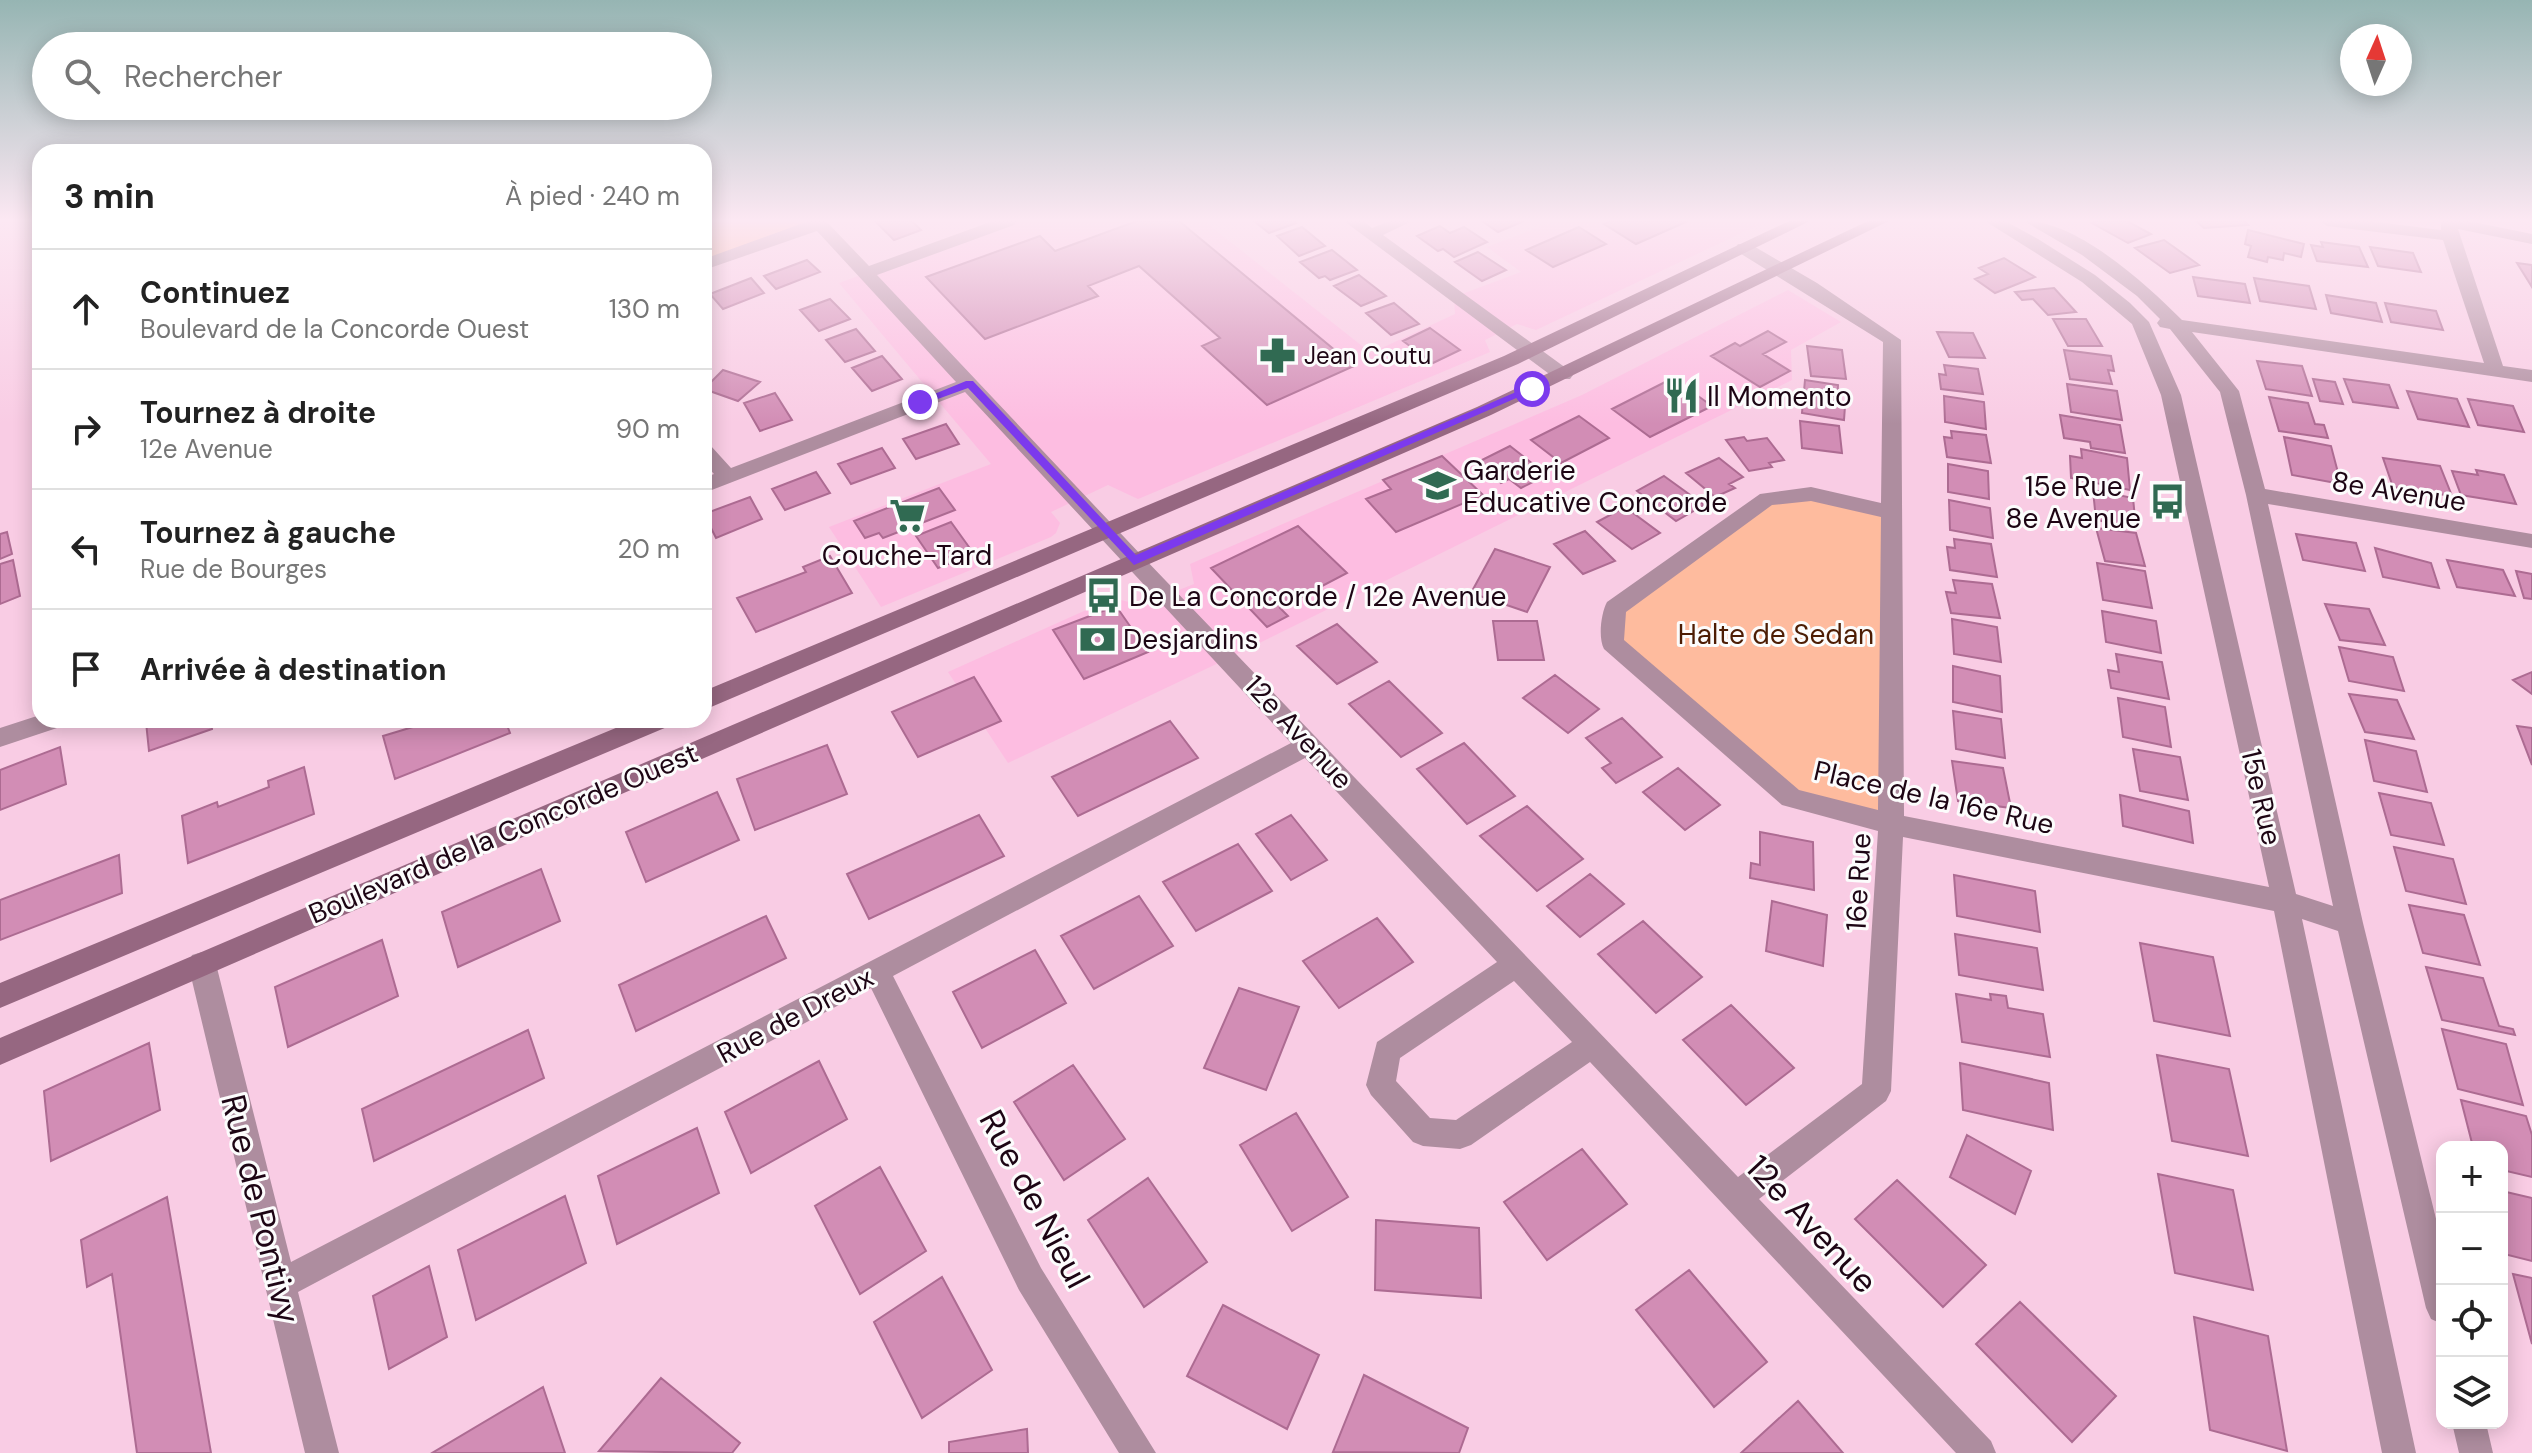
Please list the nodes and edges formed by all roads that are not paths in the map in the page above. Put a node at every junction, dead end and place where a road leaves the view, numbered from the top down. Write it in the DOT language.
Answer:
graph roads {
  1 [pos="881,289"];
  2 [pos="1445,289"];
  3 [pos="1659,289"];
  4 [pos="1741,289"];
  5 [pos="1813,289"];
  6 [pos="2101,289"];
  7 [pos="2139,289"];
  8 [pos="2469,289"];
  9 [pos="2140,322"];
  10 [pos="2175,323"];
  11 [pos="1530,351"];
  12 [pos="2495,369"];
  13 [pos="1563,375"];
  14 [pos="2532,376"];
  15 [pos="970,383"];
  16 [pos="712,460"];
  17 [pos="728,477"];
  18 [pos="712,483"];
  19 [pos="2256,495"];
  20 [pos="1889,512"];
  21 [pos="1107,531"];
  22 [pos="2532,541"];
  23 [pos="1134,561"];
  24 [pos="712,698"];
  25 [pos="32,727"];
  26 [pos="640,728"];
  27 [pos="0,738"];
  28 [pos="1310,744"];
  29 [pos="1891,824"];
  30 [pos="2285,902"];
  31 [pos="2350,923"];
  32 [pos="202,964"];
  33 [pos="1517,964"];
  34 [pos="877,972"];
  35 [pos="0,996"];
  36 [pos="1593,1044"];
  37 [pos="0,1052"];
  38 [pos="1737,1197"];
  39 [pos="279,1285"];
  40 [pos="2437,1285"];
  41 [pos="2470,1429"];
  42 [pos="322,1453"];
  43 [pos="1139,1453"];
  44 [pos="1979,1453"];
  45 [pos="2399,1453"];
  46 [pos="2476,1453"];
  1 -- 15 [label="street, 12e Avenue"];
  2 -- 11 [label="street"];
  3 -- 11 [label="street, Boulevard de la Concorde Ouest"];
  4 -- 13 [label="street, Boulevard de la Concorde Ouest"];
  5 -- 20 [label="street, 16e Rue"];
  6 -- 9 [label="street, 15e Rue"];
  7 -- 10 [label="street, 15e Rue"];
  8 -- 12 [label="street"];
  9 -- 10 [label="street"];
  9 -- 30 [label="street, 15e Rue"];
  10 -- 12 [label="street"];
  10 -- 19 [label="street, 15e Rue"];
  11 -- 13 [label="street"];
  11 -- 21 [label="street, Boulevard de la Concorde Ouest"];
  12 -- 14 [label="street"];
  13 -- 23 [label="street, Boulevard de la Concorde Ouest"];
  15 -- 17 [label="street"];
  15 -- 21 [label="street, 12e Avenue"];
  16 -- 17 [label="street"];
  17 -- 18 [label="street"];
  19 -- 22 [label="street, 8e Avenue"];
  19 -- 31 [label="street, 15e Rue"];
  20 -- 29 [label="street, 16e Rue"];
  20 -- 29 [label="street, Place de la 16e Rue"];
  21 -- 23 [label="street, 12e Avenue"];
  21 -- 24 [label="street, Boulevard de la Concorde Ouest"];
  23 -- 28 [label="street, 12e Avenue"];
  23 -- 32 [label="street, Boulevard de la Concorde Ouest"];
  25 -- 27 [label="street"];
  26 -- 35 [label="street, Boulevard de la Concorde Ouest"];
  28 -- 33 [label="street, 12e Avenue"];
  28 -- 34 [label="street, Rue de Dreux"];
  29 -- 30 [label="street, Place de la 16e Rue"];
  29 -- 38 [label="street, 16e Rue"];
  30 -- 31 [label="street, Place de la 16e Rue"];
  30 -- 45 [label="street, 15e Rue"];
  31 -- 40 [label="street, 15e Rue"];
  32 -- 37 [label="street, Boulevard de la Concorde Ouest"];
  32 -- 39 [label="street, Rue de Pontivy"];
  33 -- 36 [label="street, 12e Avenue"];
  33 -- 36 [label="street"];
  34 -- 39 [label="street, Rue de Dreux"];
  34 -- 43 [label="street, Rue de Nieul"];
  36 -- 38 [label="street, 12e Avenue"];
  38 -- 44 [label="street, 12e Avenue"];
  39 -- 42 [label="street, Rue de Pontivy"];
  41 -- 46 [label="street"];
}
